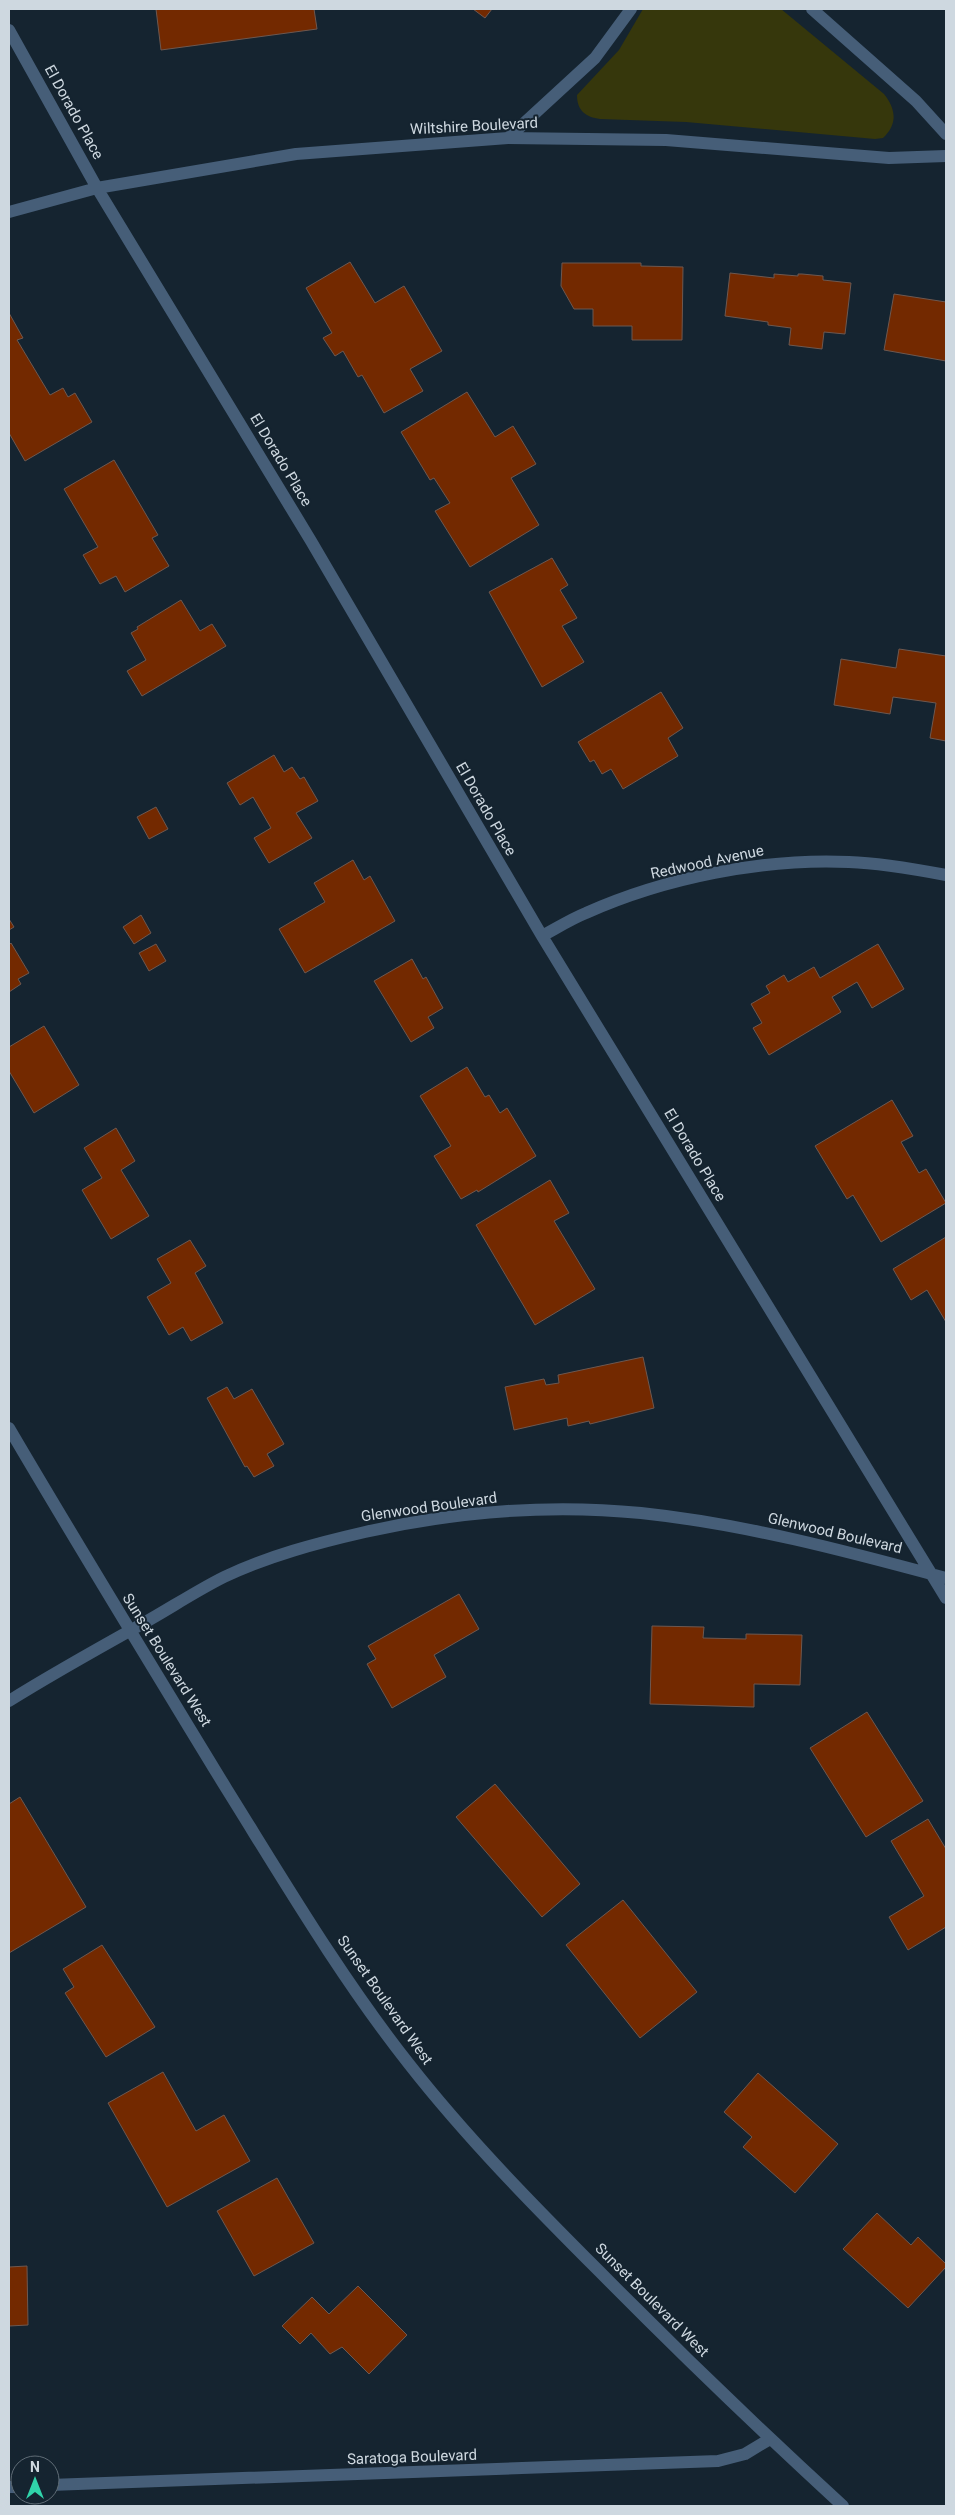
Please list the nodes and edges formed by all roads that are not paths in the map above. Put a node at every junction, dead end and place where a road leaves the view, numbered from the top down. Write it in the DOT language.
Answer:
graph roads {
  1 [pos="631,9"];
  2 [pos="812,9"];
  3 [pos="9,30"];
  4 [pos="946,134"];
  5 [pos="508,138"];
  6 [pos="946,156"];
  7 [pos="98,188"];
  8 [pos="9,212"];
  9 [pos="946,875"];
  10 [pos="542,936"];
  11 [pos="9,1428"];
  12 [pos="931,1574"];
  13 [pos="946,1578"];
  14 [pos="946,1598"];
  15 [pos="129,1631"];
  16 [pos="9,1701"];
  17 [pos="770,2439"];
  18 [pos="60,2486"];
  19 [pos="843,2506"];
  1 -- 5 [label="street"];
  2 -- 4 [label="street"];
  3 -- 7 [label="street, El Dorado Place"];
  5 -- 6 [label="street, Wiltshire Boulevard"];
  5 -- 7 [label="street, Wiltshire Boulevard"];
  7 -- 8 [label="street, Wiltshire Boulevard"];
  7 -- 10 [label="street, El Dorado Place"];
  9 -- 10 [label="street, Redwood Avenue"];
  10 -- 12 [label="street, El Dorado Place"];
  11 -- 15 [label="street, Sunset Boulevard West"];
  12 -- 13 [label="street, Glenwood Boulevard"];
  12 -- 14 [label="street, El Dorado Place"];
  12 -- 15 [label="street, Glenwood Boulevard"];
  15 -- 16 [label="street, Glenwood Boulevard"];
  15 -- 17 [label="street, Sunset Boulevard West"];
  17 -- 18 [label="street, Saratoga Boulevard"];
  17 -- 19 [label="street, Sunset Boulevard West"];
}
